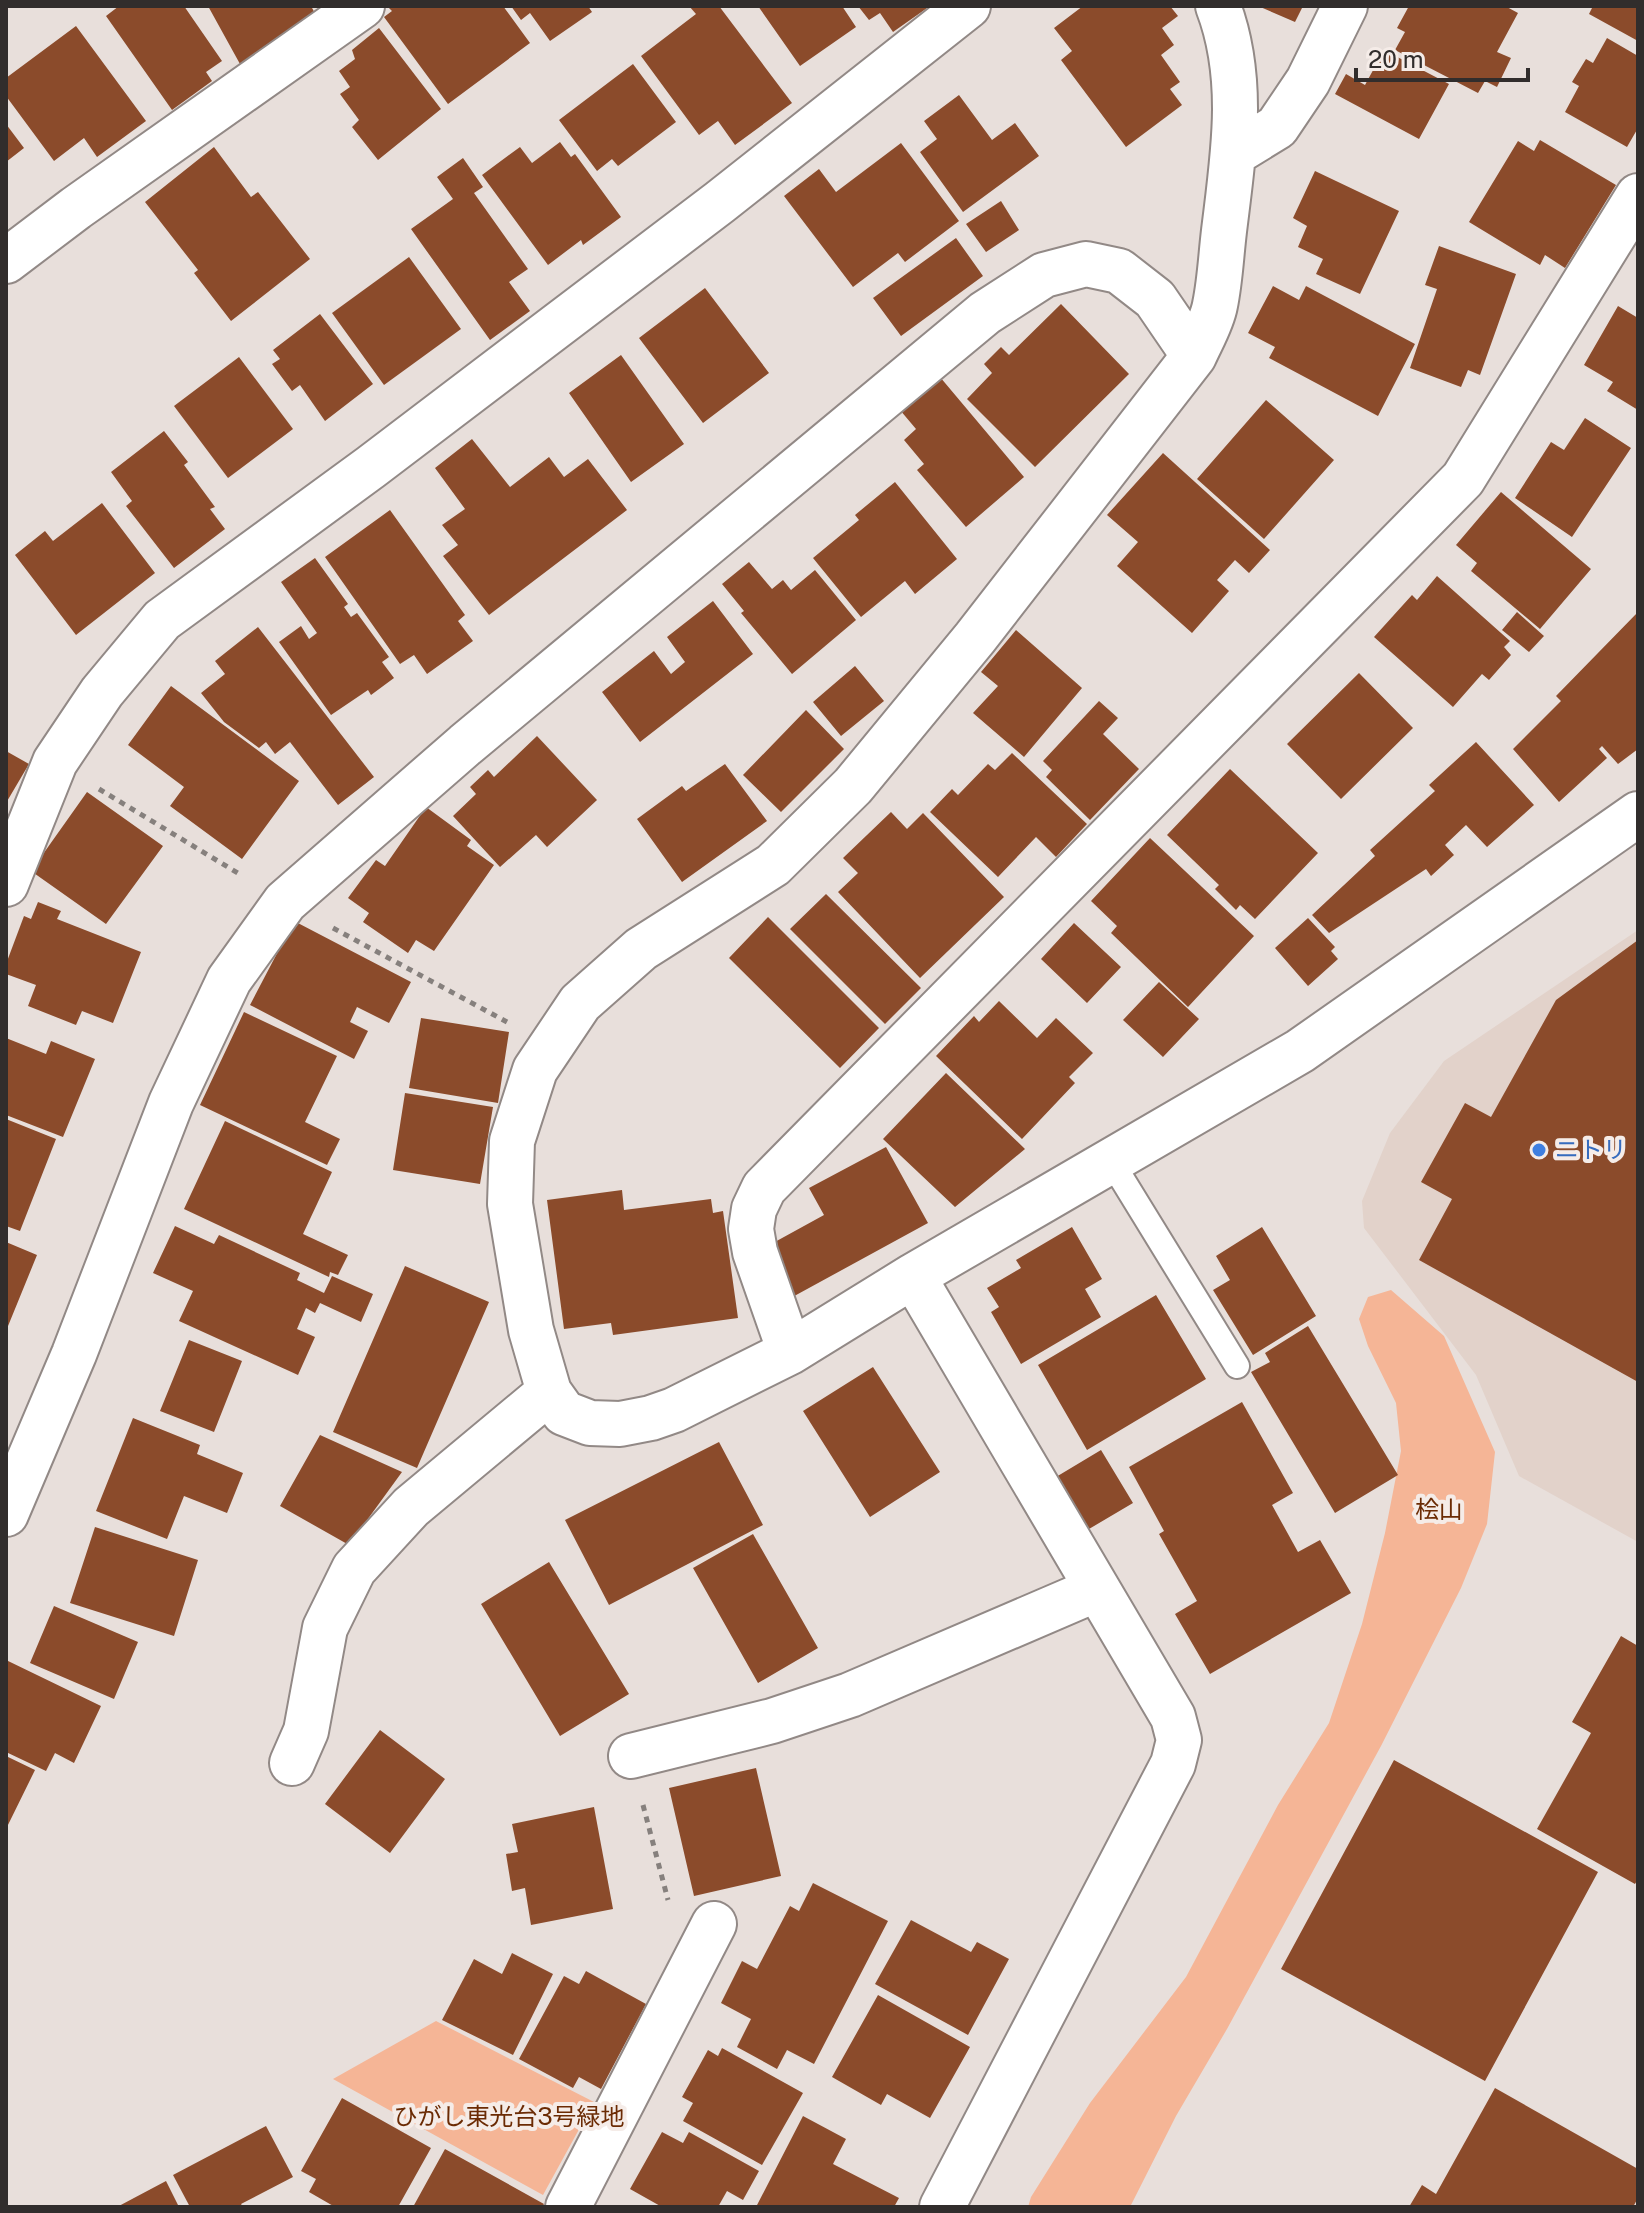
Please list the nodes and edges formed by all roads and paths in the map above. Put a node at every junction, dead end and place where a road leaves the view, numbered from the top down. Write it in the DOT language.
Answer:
graph roads {
  1 [pos="362,6"];
  2 [pos="968,6"];
  3 [pos="1218,6"];
  4 [pos="1345,6"];
  5 [pos="1233,154"];
  6 [pos="1638,196"];
  7 [pos="6,261"];
  8 [pos="1194,356"];
  9 [pos="1638,814"];
  10 [pos="6,884"];
  11 [pos="1111,1161"];
  12 [pos="913,1276"];
  13 [pos="790,1352"];
  14 [pos="1237,1366"];
  15 [pos="549,1392"];
  16 [pos="6,1514"];
  17 [pos="1097,1589"];
  18 [pos="631,1756"];
  19 [pos="292,1763"];
  20 [pos="714,1924"];
  21 [pos="568,2207"];
  22 [pos="942,2207"];
  1 -- 7 [label="street"];
  2 -- 10 [label="street"];
  3 -- 5 [label="street"];
  4 -- 5 [label="street"];
  5 -- 8 [label="street"];
  6 -- 13 [label="street"];
  8 -- 15 [label="street"];
  8 -- 16 [label="street"];
  9 -- 11 [label="street"];
  11 -- 12 [label="street"];
  11 -- 14 [label="lane"];
  12 -- 13 [label="street"];
  12 -- 17 [label="street"];
  13 -- 15 [label="street"];
  15 -- 19 [label="street"];
  17 -- 18 [label="street"];
  17 -- 22 [label="street"];
  18 -- 20 [label="path"];
  20 -- 21 [label="street"];
}
